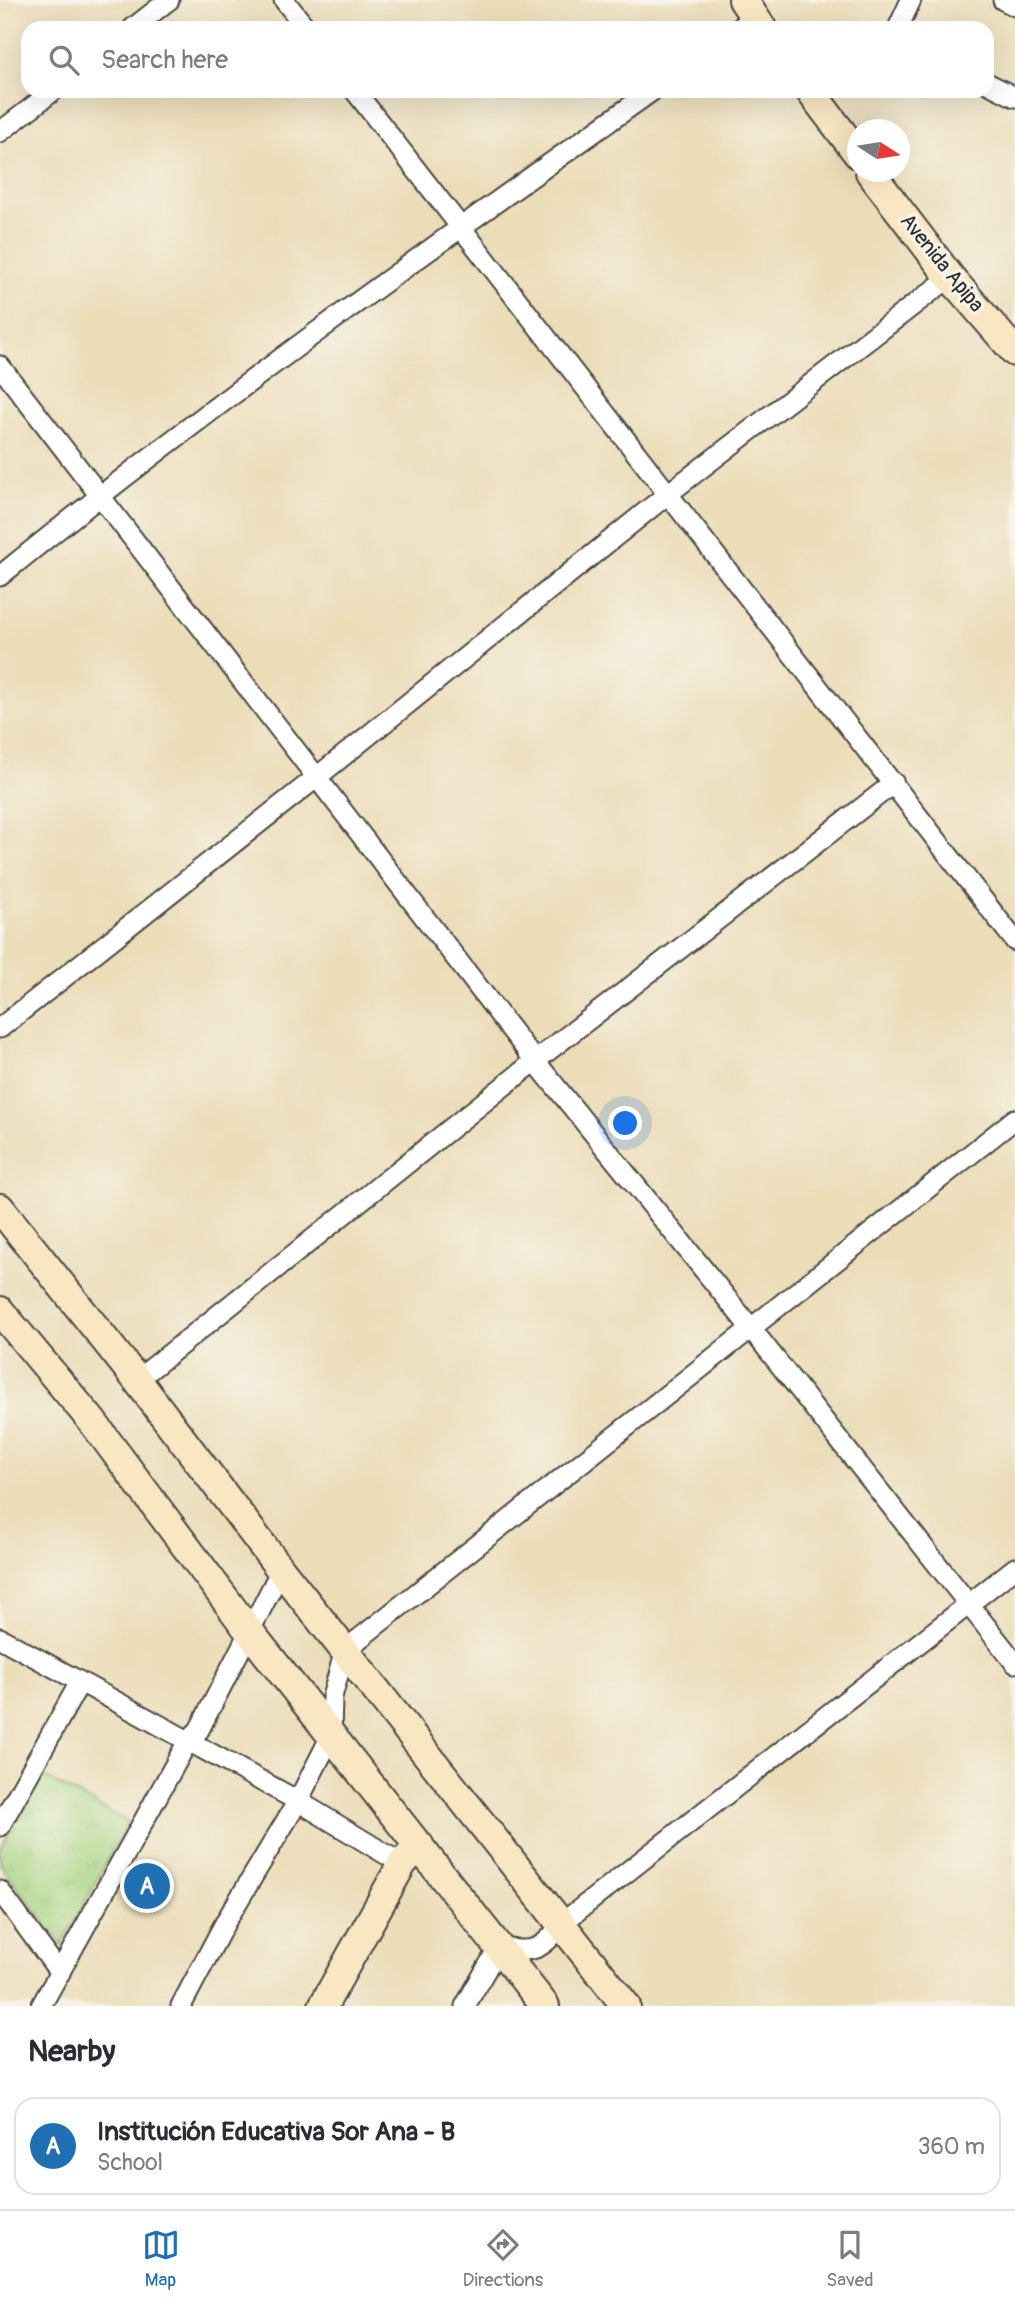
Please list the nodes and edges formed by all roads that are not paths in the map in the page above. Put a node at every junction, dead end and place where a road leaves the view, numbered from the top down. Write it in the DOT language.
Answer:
graph roads {
  1 [pos="169,0"];
  2 [pos="284,0"];
  3 [pos="911,0"];
  4 [pos="1003,0"];
  5 [pos="1015,6"];
  6 [pos="142,21"];
  7 [pos="300,21"];
  8 [pos="901,21"];
  9 [pos="994,86"];
  10 [pos="1015,97"];
  11 [pos="44,98"];
  12 [pos="360,98"];
  13 [pos="642,98"];
  14 [pos="815,98"];
  15 [pos="0,132"];
  16 [pos="847,140"];
  17 [pos="878,182"];
  18 [pos="460,228"];
  19 [pos="950,277"];
  20 [pos="1015,352"];
  21 [pos="0,366"];
  22 [pos="668,493"];
  23 [pos="98,496"];
  24 [pos="0,576"];
  25 [pos="317,777"];
  26 [pos="894,783"];
  27 [pos="1015,941"];
  28 [pos="0,1028"];
  29 [pos="535,1061"];
  30 [pos="1015,1119"];
  31 [pos="0,1208"];
  32 [pos="0,1311"];
  33 [pos="750,1327"];
  34 [pos="137,1380"];
  35 [pos="1015,1568"];
  36 [pos="281,1570"];
  37 [pos="969,1604"];
  38 [pos="249,1631"];
  39 [pos="0,1638"];
  40 [pos="345,1650"];
  41 [pos="1015,1663"];
  42 [pos="80,1682"];
  43 [pos="331,1736"];
  44 [pos="188,1741"];
  45 [pos="298,1801"];
  46 [pos="0,1826"];
  47 [pos="411,1855"];
  48 [pos="0,1891"];
  49 [pos="562,1923"];
  50 [pos="499,1947"];
  51 [pos="60,1973"];
  52 [pos="41,2006"];
  53 [pos="181,2006"];
  54 [pos="323,2006"];
  55 [pos="465,2006"];
  56 [pos="545,2006"];
  57 [pos="626,2006"];
  1 -- 6 [label="street"];
  2 -- 7 [label="street"];
  3 -- 8 [label="street"];
  4 -- 5 [label="street"];
  9 -- 10 [label="street"];
  11 -- 15 [label="street"];
  12 -- 18 [label="street"];
  13 -- 18 [label="street"];
  14 -- 16 [label="street"];
  17 -- 19 [label="street, Avenida Apipa"];
  18 -- 22 [label="street"];
  18 -- 23 [label="street"];
  19 -- 20 [label="street, Avenida Apipa"];
  19 -- 22 [label="street"];
  21 -- 23 [label="street"];
  22 -- 25 [label="street"];
  22 -- 26 [label="street"];
  23 -- 24 [label="street"];
  23 -- 25 [label="street"];
  25 -- 28 [label="street"];
  25 -- 29 [label="street"];
  26 -- 27 [label="street"];
  26 -- 29 [label="street"];
  29 -- 33 [label="street"];
  29 -- 34 [label="street"];
  30 -- 33 [label="street"];
  31 -- 34 [label="street"];
  32 -- 38 [label="street"];
  33 -- 37 [label="street"];
  33 -- 40 [label="street"];
  34 -- 36 [label="street"];
  35 -- 37 [label="street"];
  36 -- 38 [label="street"];
  36 -- 40 [label="street"];
  37 -- 41 [label="street"];
  37 -- 49 [label="street"];
  38 -- 43 [label="street"];
  38 -- 44 [label="street"];
  39 -- 42 [label="street"];
  40 -- 43 [label="street"];
  40 -- 49 [label="street"];
  42 -- 44 [label="street"];
  42 -- 46 [label="street"];
  43 -- 45 [label="street"];
  43 -- 47 [label="street"];
  44 -- 45 [label="street"];
  44 -- 51 [label="street"];
  45 -- 47 [label="street"];
  45 -- 53 [label="street"];
  47 -- 50 [label="street"];
  47 -- 54 [label="street"];
  48 -- 51 [label="street"];
  49 -- 50 [label="street"];
  49 -- 57 [label="street"];
  50 -- 55 [label="street"];
  50 -- 56 [label="street"];
  51 -- 52 [label="street"];
}
